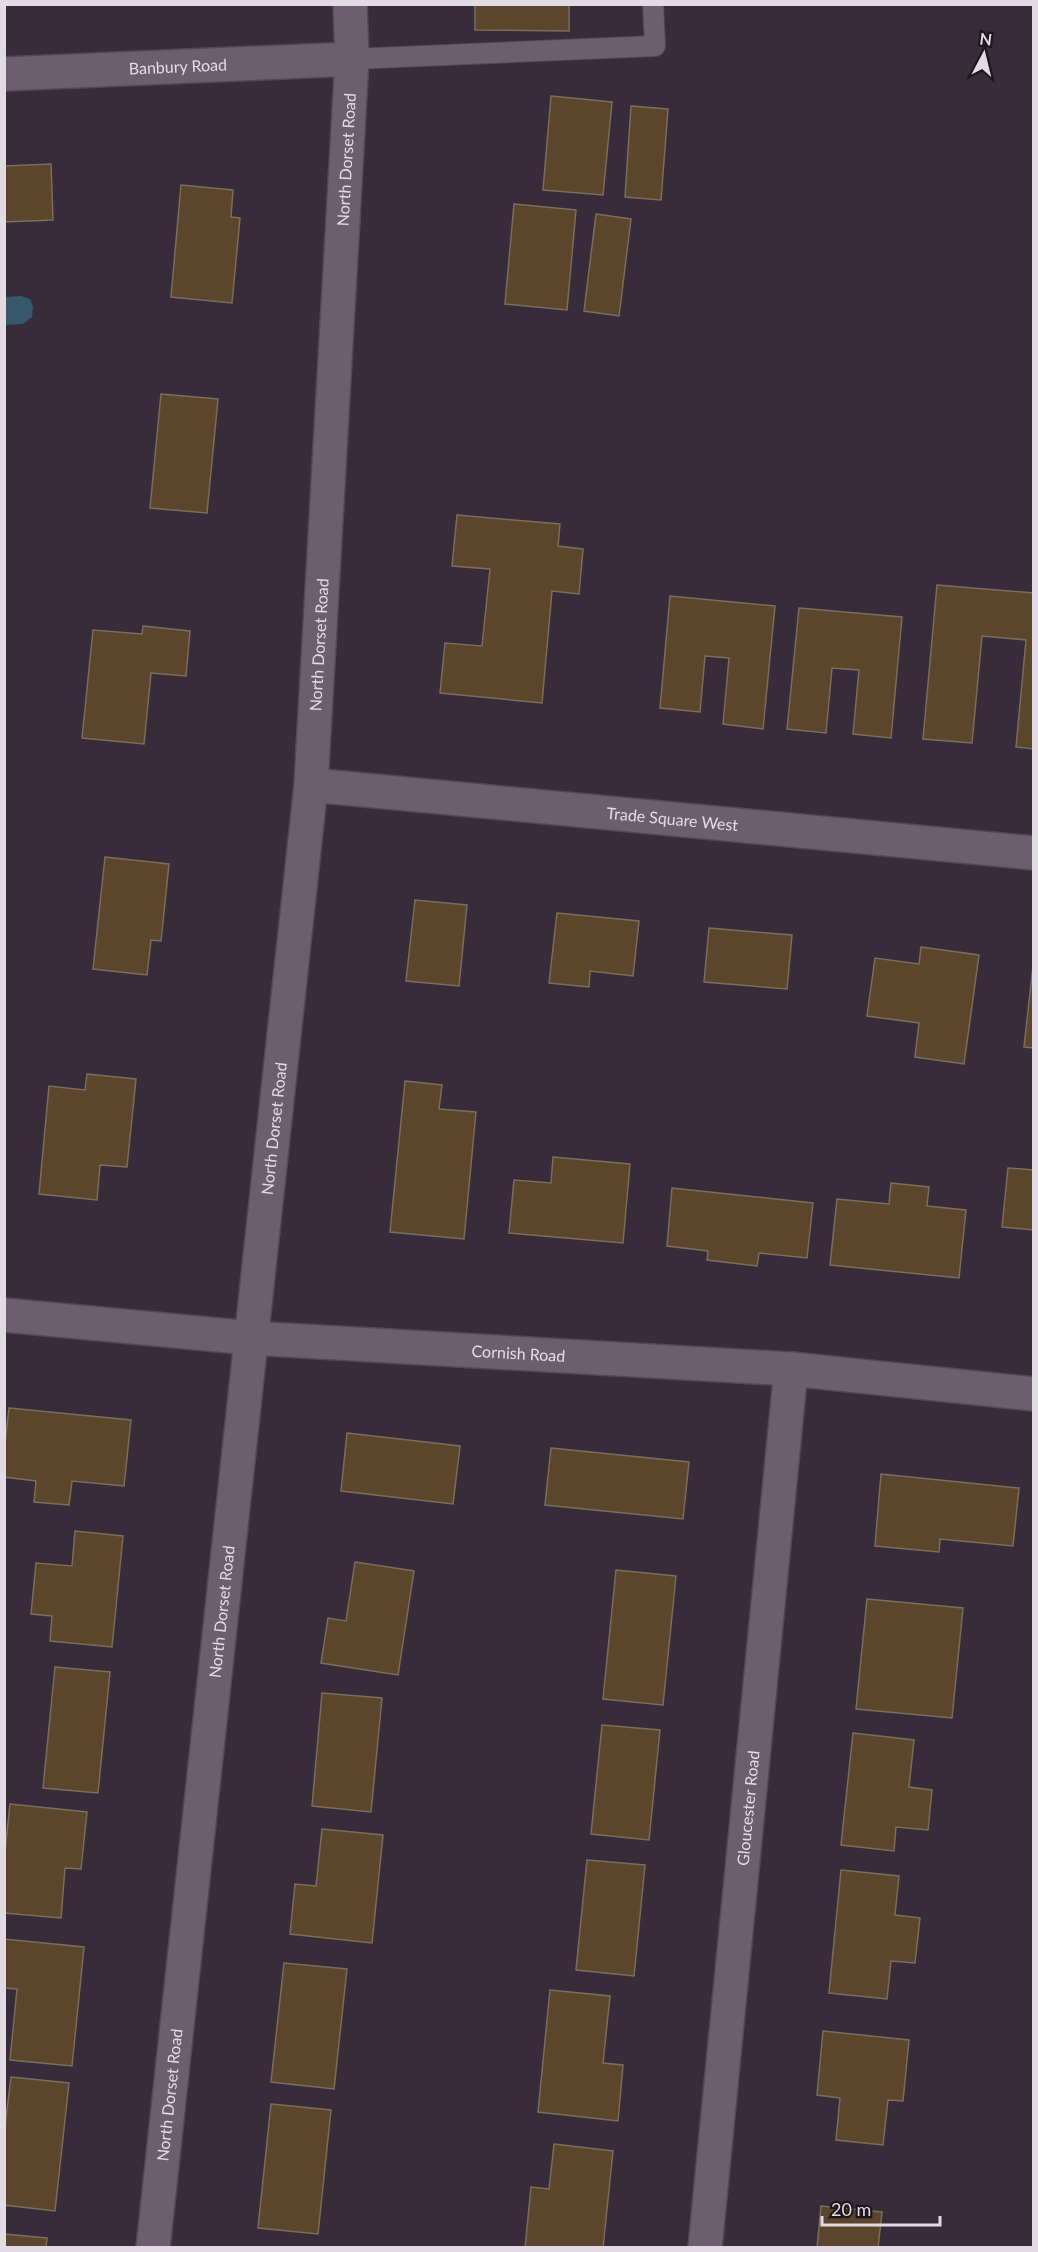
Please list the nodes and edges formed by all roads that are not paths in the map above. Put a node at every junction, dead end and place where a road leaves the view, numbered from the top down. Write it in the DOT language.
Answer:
graph roads {
  1 [pos="350,4"];
  2 [pos="653,4"];
  3 [pos="352,59"];
  4 [pos="4,74"];
  5 [pos="311,785"];
  6 [pos="1034,853"];
  7 [pos="4,1315"];
  8 [pos="250,1338"];
  9 [pos="791,1368"];
  10 [pos="1034,1395"];
  11 [pos="153,2247"];
  12 [pos="705,2247"];
  1 -- 3 [label="street, North Dorset Road"];
  2 -- 3 [label="lane"];
  3 -- 4 [label="street, Banbury Road"];
  3 -- 5 [label="street, North Dorset Road"];
  5 -- 6 [label="street, Trade Square West"];
  5 -- 8 [label="street, North Dorset Road"];
  7 -- 8 [label="street, Cornish Road"];
  8 -- 9 [label="street, Cornish Road"];
  8 -- 11 [label="street, North Dorset Road"];
  9 -- 10 [label="street, Cornish Road"];
  9 -- 12 [label="street, Gloucester Road"];
}
